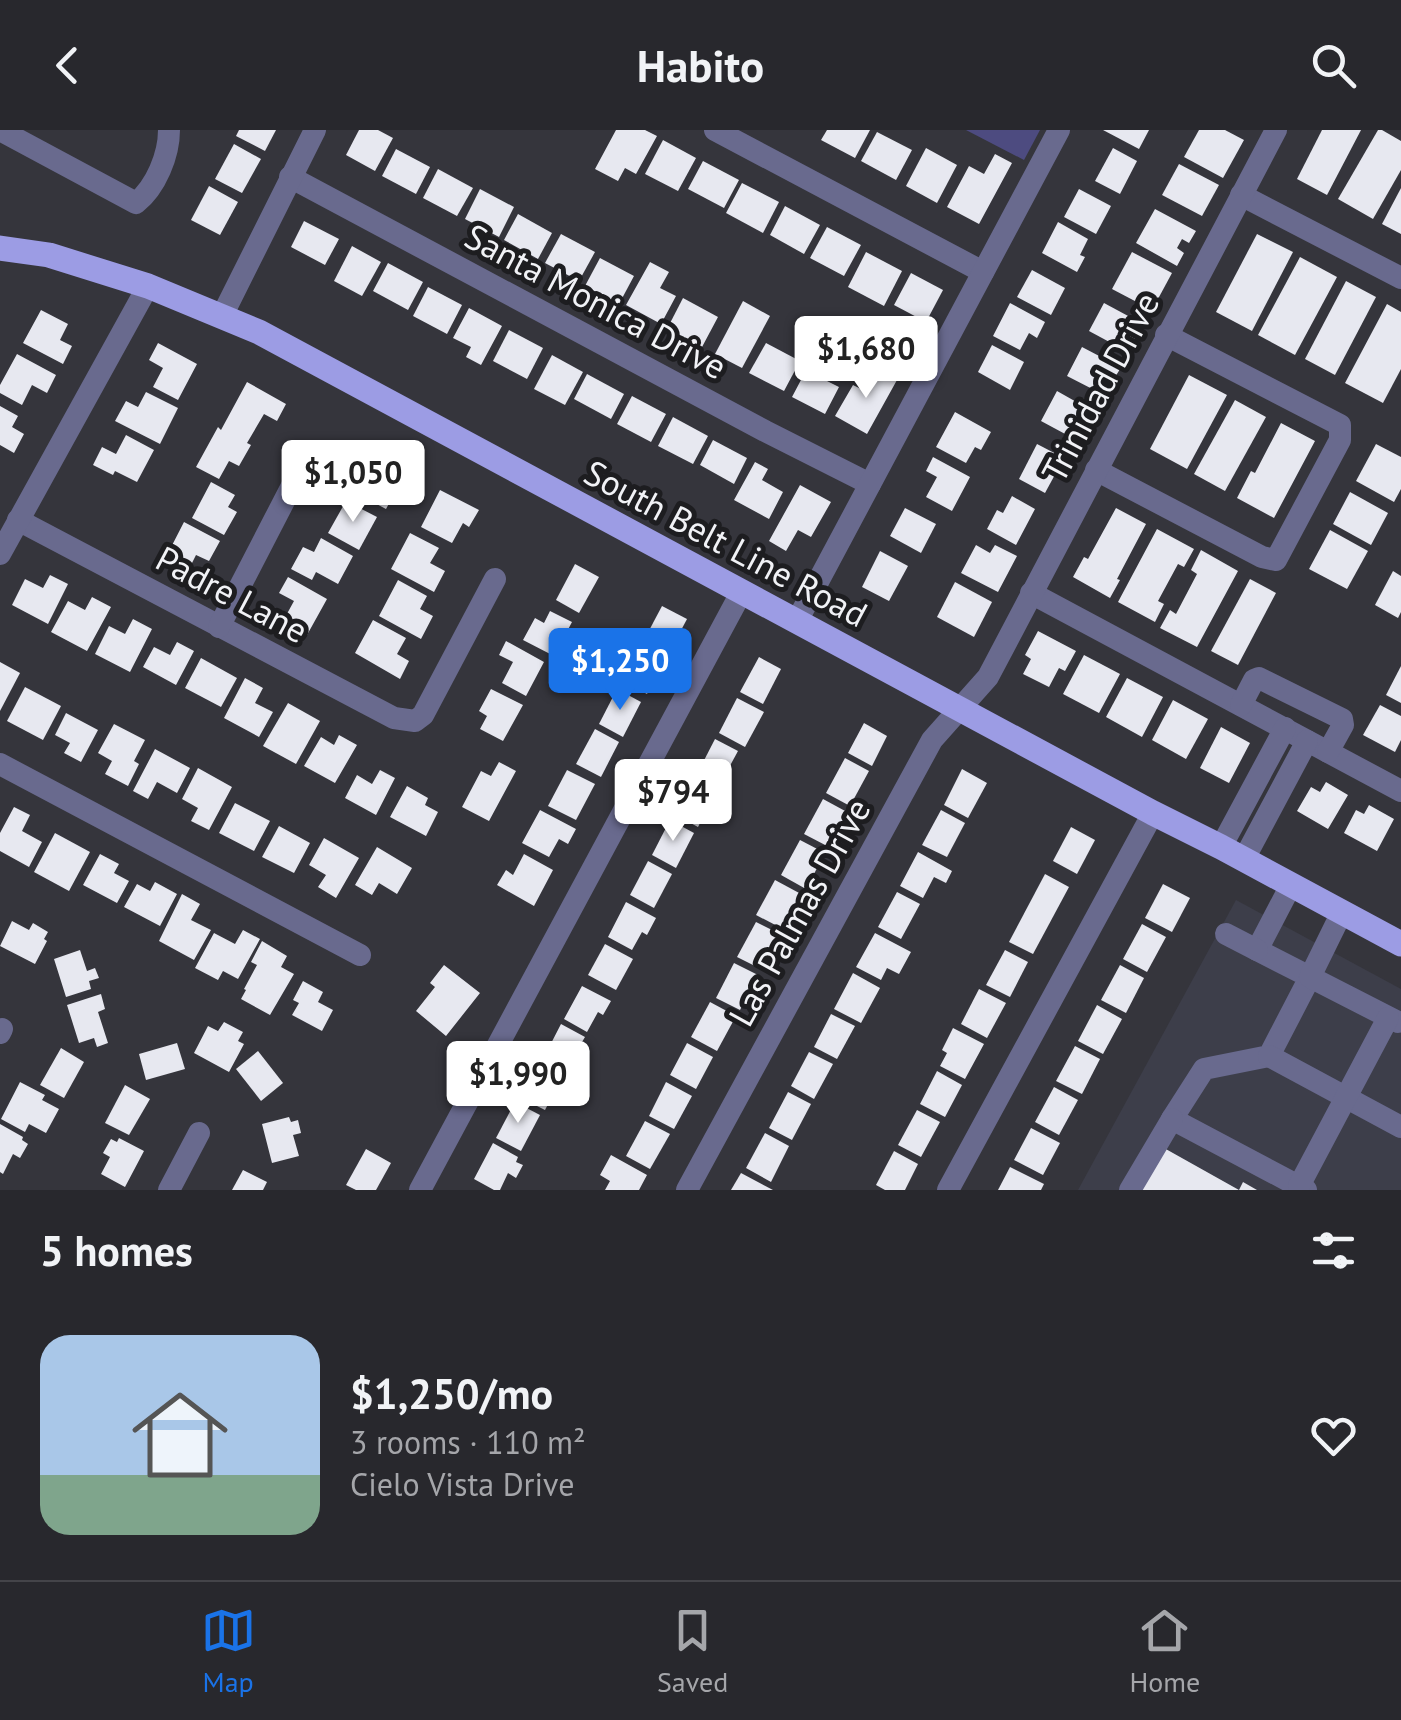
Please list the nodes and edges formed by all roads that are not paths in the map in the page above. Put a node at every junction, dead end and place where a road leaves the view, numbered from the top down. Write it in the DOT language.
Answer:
graph roads {
  1 [pos="0,130"];
  2 [pos="169,130"];
  3 [pos="315,130"];
  4 [pos="715,130"];
  5 [pos="1060,130"];
  6 [pos="1276,130"];
  7 [pos="290,176"];
  8 [pos="1241,195"];
  9 [pos="0,248"];
  10 [pos="983,272"];
  11 [pos="1401,278"];
  12 [pos="148,286"];
  13 [pos="222,316"];
  14 [pos="1166,334"];
  15 [pos="1096,470"];
  16 [pos="297,476"];
  17 [pos="870,484"];
  18 [pos="18,520"];
  19 [pos="0,554"];
  20 [pos="496,579"];
  21 [pos="742,592"];
  22 [pos="1031,593"];
  23 [pos="797,622"];
  24 [pos="219,627"];
  25 [pos="988,677"];
  26 [pos="1241,705"];
  27 [pos="960,708"];
  28 [pos="1285,728"];
  29 [pos="1318,746"];
  30 [pos="0,764"];
  31 [pos="1401,790"];
  32 [pos="1153,813"];
  33 [pos="1221,847"];
  34 [pos="1244,859"];
  35 [pos="1292,885"];
  36 [pos="1342,912"];
  37 [pos="1226,934"];
  38 [pos="1401,944"];
  39 [pos="1258,950"];
  40 [pos="360,955"];
  41 [pos="1310,977"];
  42 [pos="1395,1021"];
  43 [pos="1269,1056"];
  44 [pos="1346,1098"];
  45 [pos="1172,1120"];
  46 [pos="1401,1127"];
  47 [pos="199,1133"];
  48 [pos="1303,1188"];
  49 [pos="168,1190"];
  50 [pos="420,1190"];
  51 [pos="687,1190"];
  52 [pos="948,1190"];
  53 [pos="1130,1190"];
  1 -- 2 [label="street"];
  3 -- 7 [label="street"];
  4 -- 10 [label="street"];
  5 -- 10 [label="street"];
  6 -- 8 [label="street, Trinidad Drive"];
  7 -- 13 [label="street"];
  7 -- 17 [label="street, Santa Monica Drive"];
  8 -- 11 [label="street"];
  8 -- 14 [label="street, Trinidad Drive"];
  9 -- 12 [label="main road, South Belt Line Road"];
  10 -- 17 [label="street"];
  12 -- 13 [label="main road, South Belt Line Road"];
  12 -- 18 [label="street"];
  13 -- 21 [label="main road, South Belt Line Road"];
  14 -- 15 [label="street, Trinidad Drive"];
  14 -- 15 [label="street"];
  15 -- 22 [label="street, Trinidad Drive"];
  16 -- 24 [label="street"];
  17 -- 23 [label="street"];
  18 -- 19 [label="street"];
  18 -- 24 [label="street, Padre Lane"];
  20 -- 24 [label="street, Padre Lane"];
  21 -- 23 [label="main road, South Belt Line Road"];
  21 -- 50 [label="street"];
  22 -- 25 [label="street, Trinidad Drive"];
  22 -- 26 [label="street"];
  23 -- 27 [label="main road, South Belt Line Road"];
  25 -- 27 [label="street, Las Palmas Drive"];
  26 -- 28 [label="street"];
  26 -- 29 [label="street"];
  27 -- 32 [label="main road, South Belt Line Road"];
  27 -- 51 [label="street, Las Palmas Drive"];
  28 -- 29 [label="street"];
  28 -- 33 [label="street"];
  29 -- 31 [label="street"];
  29 -- 34 [label="street"];
  30 -- 40 [label="street"];
  32 -- 33 [label="main road, South Belt Line Road"];
  32 -- 52 [label="street"];
  33 -- 34 [label="main road, South Belt Line Road"];
  34 -- 35 [label="main road, South Belt Line Road"];
  35 -- 36 [label="main road, South Belt Line Road"];
  35 -- 39 [label="street"];
  36 -- 38 [label="main road, South Belt Line Road"];
  36 -- 41 [label="street"];
  37 -- 39 [label="street"];
  39 -- 41 [label="street"];
  41 -- 42 [label="street"];
  41 -- 43 [label="street"];
  42 -- 44 [label="street"];
  43 -- 44 [label="street"];
  43 -- 45 [label="street"];
  44 -- 46 [label="street"];
  44 -- 48 [label="street"];
  45 -- 48 [label="street"];
  45 -- 53 [label="street"];
  47 -- 49 [label="street"];
}
